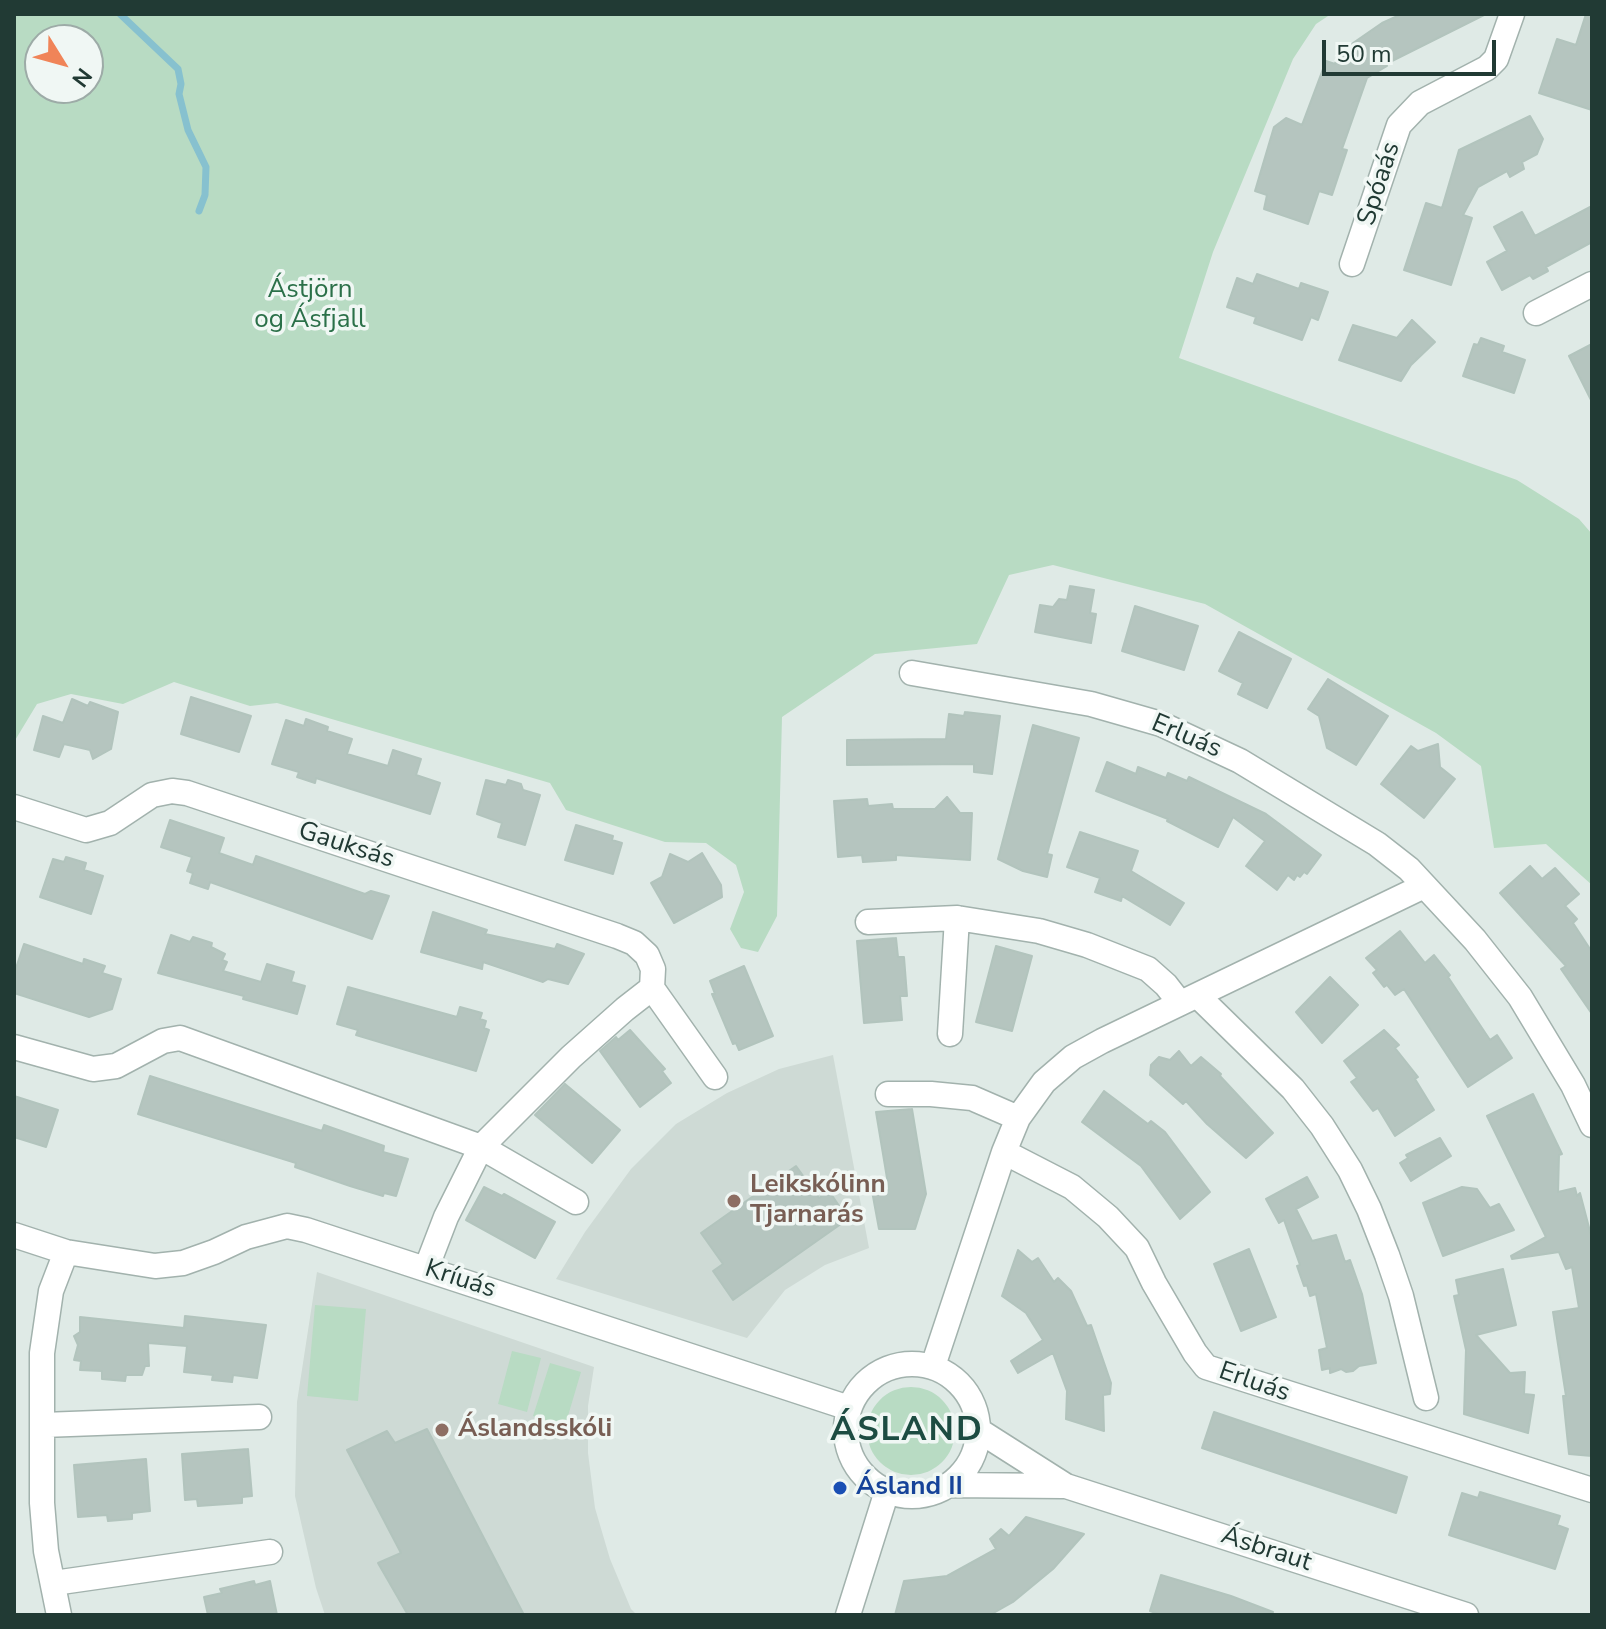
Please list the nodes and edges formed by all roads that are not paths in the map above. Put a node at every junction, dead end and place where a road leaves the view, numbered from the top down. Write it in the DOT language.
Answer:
graph roads {
  1 [pos="1512,14"];
  2 [pos="1352,264"];
  3 [pos="1592,284"];
  4 [pos="1536,313"];
  5 [pos="912,673"];
  6 [pos="14,807"];
  7 [pos="1424,886"];
  8 [pos="957,918"];
  9 [pos="868,922"];
  10 [pos="652,988"];
  11 [pos="1189,1000"];
  12 [pos="950,1034"];
  13 [pos="14,1047"];
  14 [pos="715,1077"];
  15 [pos="888,1094"];
  16 [pos="1018,1118"];
  17 [pos="1592,1125"];
  18 [pos="481,1147"];
  19 [pos="1004,1152"];
  20 [pos="576,1202"];
  21 [pos="14,1235"];
  22 [pos="66,1252"];
  23 [pos="426,1269"];
  24 [pos="933,1366"];
  25 [pos="1426,1398"];
  26 [pos="849,1408"];
  27 [pos="259,1417"];
  28 [pos="43,1425"];
  29 [pos="978,1430"];
  30 [pos="949,1485"];
  31 [pos="1066,1486"];
  32 [pos="1592,1490"];
  33 [pos="887,1491"];
  34 [pos="270,1552"];
  35 [pos="54,1583"];
  36 [pos="59,1615"];
  37 [pos="848,1615"];
  38 [pos="1466,1615"];
  1 -- 2 [label="street, Spóaás"];
  3 -- 4 [label="street"];
  5 -- 7 [label="street, Erluás"];
  6 -- 10 [label="street, Gauksás"];
  7 -- 11 [label="street"];
  7 -- 17 [label="street, Erluás"];
  8 -- 9 [label="street"];
  8 -- 11 [label="street"];
  8 -- 12 [label="street"];
  10 -- 14 [label="street, Gauksás"];
  10 -- 18 [label="street"];
  11 -- 16 [label="street"];
  11 -- 25 [label="street"];
  13 -- 18 [label="street"];
  15 -- 16 [label="street"];
  16 -- 19 [label="street"];
  18 -- 20 [label="street"];
  18 -- 23 [label="street"];
  19 -- 24 [label="street"];
  19 -- 32 [label="street, Erluás"];
  21 -- 22 [label="street, Kríuás"];
  22 -- 23 [label="street, Kríuás"];
  22 -- 28 [label="street"];
  23 -- 26 [label="street, Kríuás"];
  24 -- 26 [label="street"];
  24 -- 29 [label="street"];
  26 -- 33 [label="street"];
  27 -- 28 [label="street"];
  28 -- 35 [label="street"];
  29 -- 30 [label="street"];
  29 -- 31 [label="street, Ásbraut"];
  30 -- 31 [label="street, Ásbraut"];
  30 -- 33 [label="street"];
  31 -- 38 [label="street, Ásbraut"];
  33 -- 37 [label="street"];
  34 -- 35 [label="street"];
  35 -- 36 [label="street"];
}
